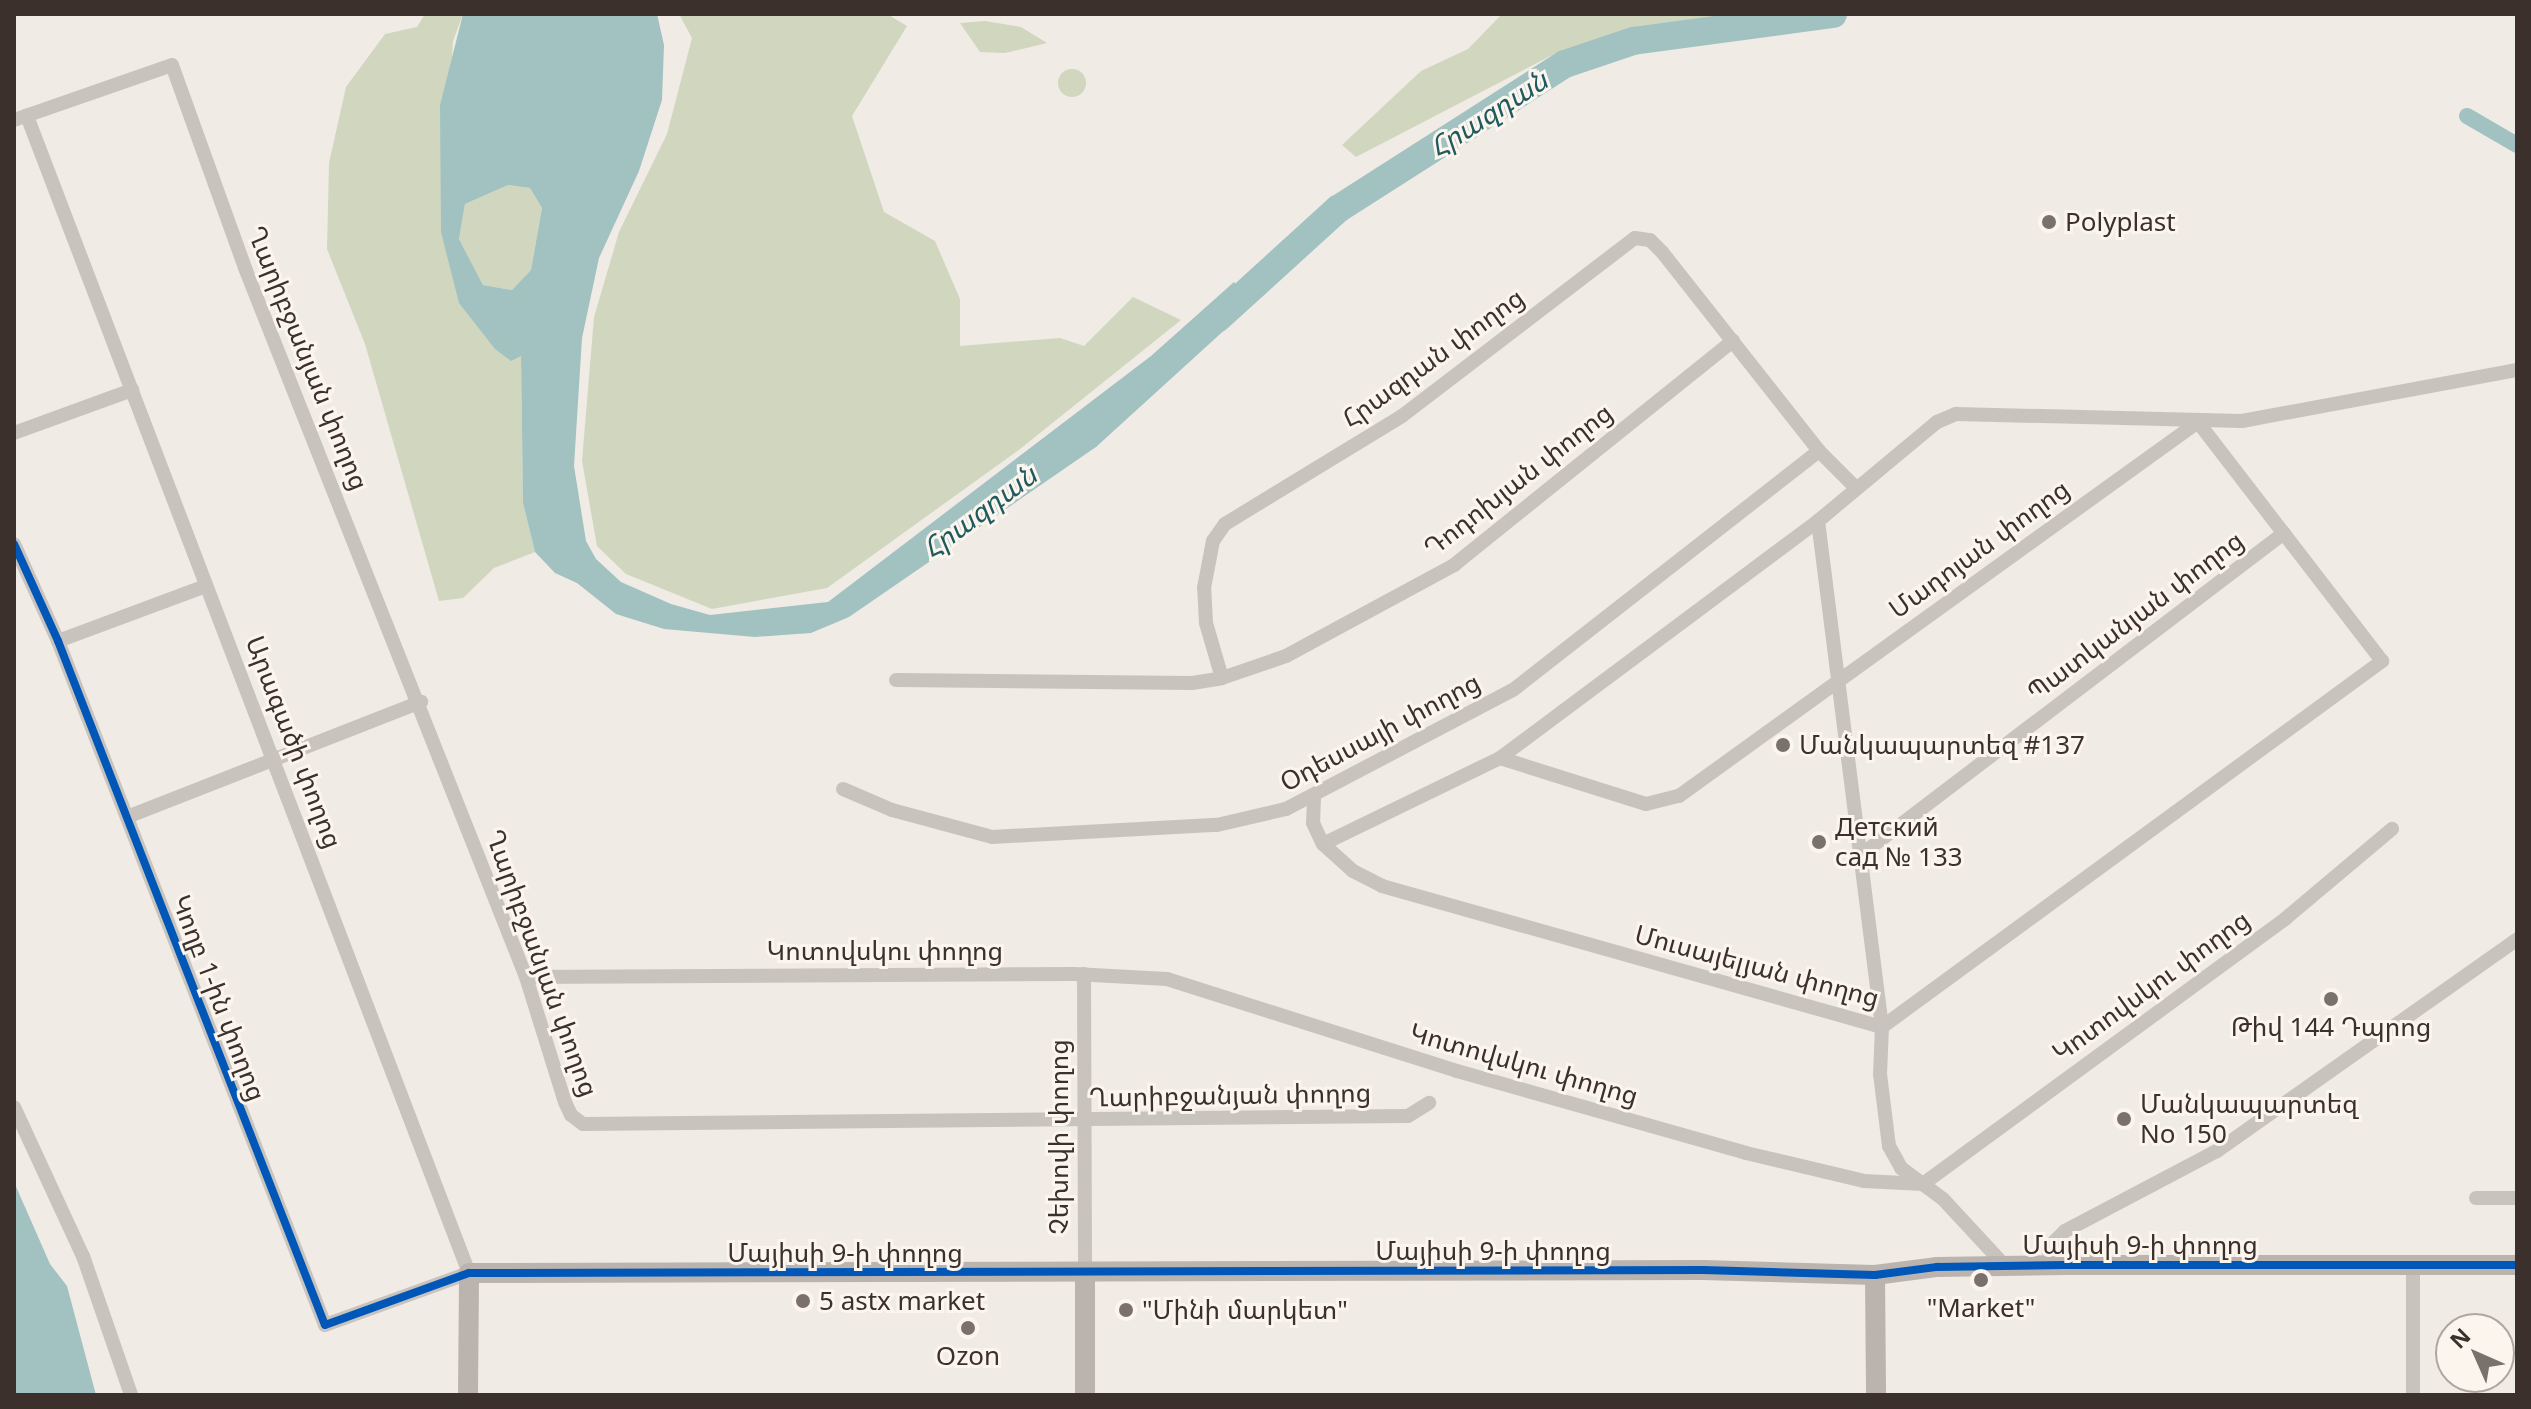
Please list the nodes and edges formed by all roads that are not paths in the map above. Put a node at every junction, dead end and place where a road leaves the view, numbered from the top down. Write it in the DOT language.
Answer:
graph roads {
  1 [pos="21,118"];
  2 [pos="1733,341"];
  3 [pos="2517,370"];
  4 [pos="132,390"];
  5 [pos="2198,422"];
  6 [pos="14,433"];
  7 [pos="1819,451"];
  8 [pos="1856,488"];
  9 [pos="1818,521"];
  10 [pos="2284,533"];
  11 [pos="14,544"];
  12 [pos="206,586"];
  13 [pos="58,641"];
  14 [pos="1840,678"];
  15 [pos="896,680"];
  16 [pos="1219,683"];
  17 [pos="421,702"];
  18 [pos="1500,758"];
  19 [pos="273,760"];
  20 [pos="843,789"];
  21 [pos="1314,797"];
  22 [pos="127,817"];
  23 [pos="2392,829"];
  24 [pos="1323,844"];
  25 [pos="1862,854"];
  26 [pos="2517,939"];
  27 [pos="1084,974"];
  28 [pos="526,977"];
  29 [pos="1882,1027"];
  30 [pos="1429,1103"];
  31 [pos="14,1107"];
  32 [pos="1084,1121"];
  33 [pos="1923,1184"];
  34 [pos="2476,1198"];
  35 [pos="2517,1198"];
  36 [pos="2413,1264"];
  37 [pos="2052,1265"];
  38 [pos="2517,1265"];
  39 [pos="2005,1266"];
  40 [pos="469,1273"];
  41 [pos="1085,1273"];
  42 [pos="1875,1275"];
  43 [pos="131,1395"];
  44 [pos="468,1395"];
  45 [pos="1085,1395"];
  46 [pos="1876,1395"];
  47 [pos="2413,1395"];
  1 -- 4 [label="street, Արագածի փողոց"];
  1 -- 17 [label="street, Ղարիբջանյան փողոց"];
  2 -- 7 [label="street"];
  2 -- 16 [label="street, Դոդոխյան փողոց"];
  2 -- 16 [label="street, Հրազդան փողոց"];
  3 -- 5 [label="street"];
  4 -- 6 [label="street"];
  4 -- 12 [label="street, Արագածի փողոց"];
  5 -- 8 [label="street"];
  5 -- 10 [label="street"];
  5 -- 14 [label="street, Մադոյան փողոց"];
  7 -- 8 [label="street"];
  7 -- 21 [label="street, Օդեսսայի փողոց"];
  8 -- 9 [label="street"];
  9 -- 14 [label="street"];
  9 -- 18 [label="street"];
  10 -- 25 [label="street, Պատկանյան փողոց"];
  10 -- 29 [label="street, Մուսայելյան փողոց"];
  11 -- 13 [label="street, Կողբ 1-ին փողոց"];
  12 -- 13 [label="street"];
  12 -- 19 [label="street, Արագածի փողոց"];
  13 -- 22 [label="street, Կողբ 1-ին փողոց"];
  14 -- 18 [label="street, Մադոյան փողոց"];
  14 -- 25 [label="street"];
  15 -- 16 [label="street, Դոդոխյան փողոց"];
  17 -- 19 [label="street"];
  17 -- 28 [label="street, Ղարիբջանյան փողոց"];
  18 -- 24 [label="street"];
  19 -- 22 [label="street"];
  19 -- 40 [label="street, Արագածի փողոց"];
  20 -- 21 [label="street, Օդեսսայի փողոց"];
  21 -- 24 [label="street"];
  22 -- 40 [label="street, Կողբ 1-ին փողոց"];
  23 -- 33 [label="street, Կոտովսկու փողոց"];
  24 -- 29 [label="street, Մուսայելյան փողոց"];
  25 -- 29 [label="street"];
  26 -- 37 [label="street"];
  27 -- 28 [label="street, Կոտովսկու փողոց"];
  27 -- 32 [label="street, Չեխովի փողոց"];
  27 -- 33 [label="street, Կոտովսկու փողոց"];
  28 -- 32 [label="street, Ղարիբջանյան փողոց"];
  29 -- 33 [label="street"];
  30 -- 32 [label="street, Ղարիբջանյան փողոց"];
  31 -- 43 [label="street"];
  32 -- 41 [label="street, Չեխովի փողոց"];
  33 -- 39 [label="street"];
  34 -- 35 [label="street"];
  36 -- 37 [label="street, Մայիսի 9-ի փողոց"];
  36 -- 38 [label="street, Մայիսի 9-ի փողոց"];
  36 -- 47 [label="street"];
  37 -- 39 [label="street, Մայիսի 9-ի փողոց"];
  39 -- 42 [label="street, Մայիսի 9-ի փողոց"];
  40 -- 41 [label="street, Մայիսի 9-ի փողոց"];
  40 -- 44 [label="street, Արագածի փողոց"];
  41 -- 42 [label="street, Մայիսի 9-ի փողոց"];
  41 -- 45 [label="street, Չեխովի փողոց"];
  42 -- 46 [label="street"];
}
